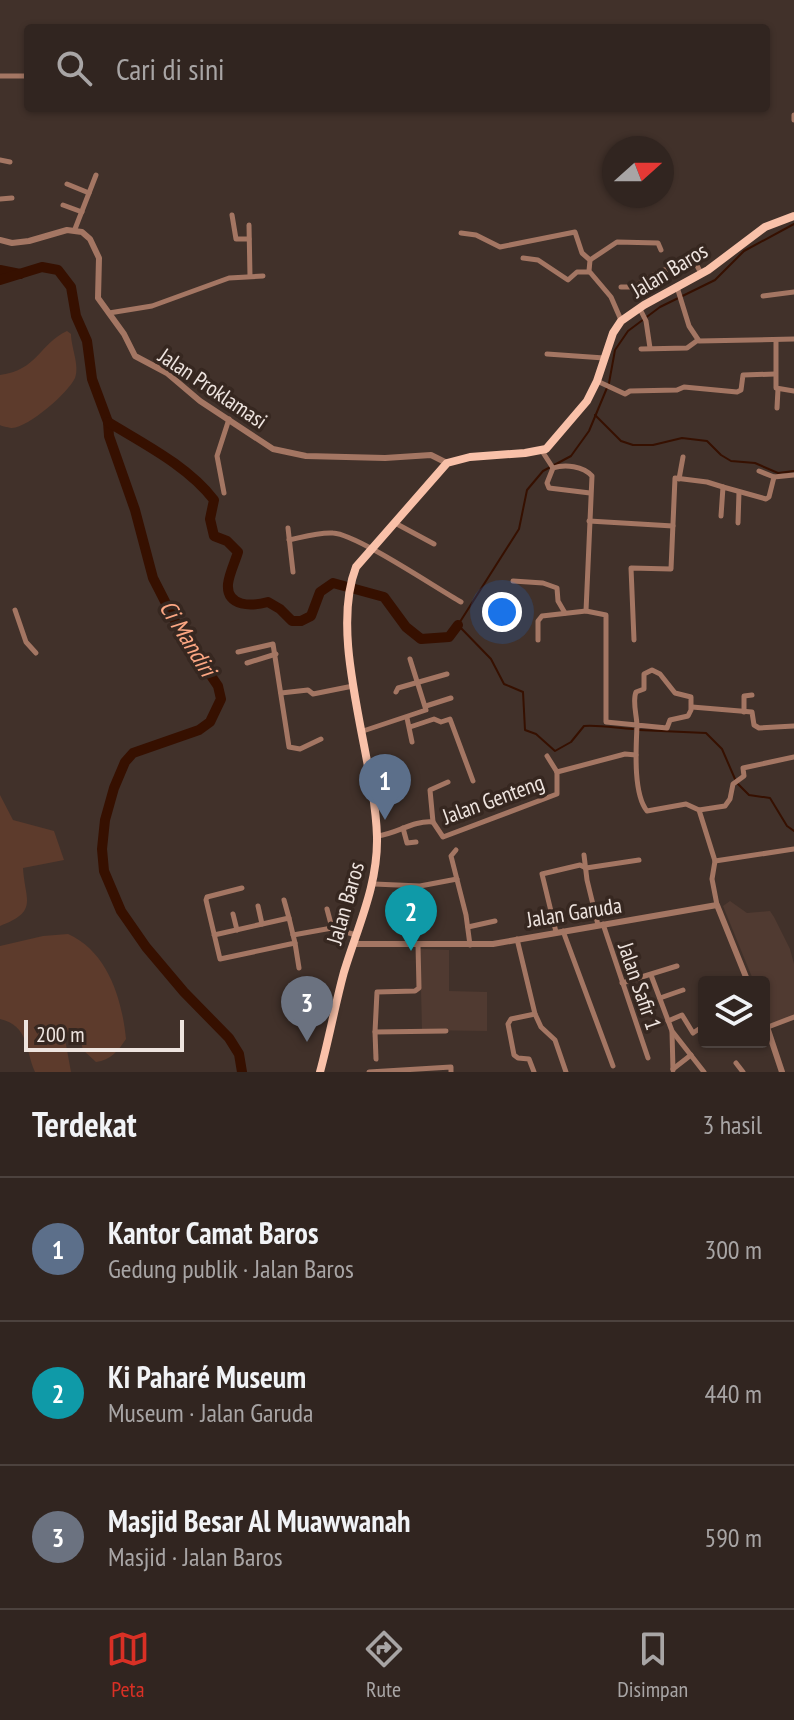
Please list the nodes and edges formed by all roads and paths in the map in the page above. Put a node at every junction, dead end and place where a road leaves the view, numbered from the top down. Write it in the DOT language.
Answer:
graph roads {
  1 [pos="0,76"];
  2 [pos="24,76"];
  3 [pos="0,160"];
  4 [pos="10,162"];
  5 [pos="96,175"];
  6 [pos="67,184"];
  7 [pos="89,193"];
  8 [pos="12,198"];
  9 [pos="0,199"];
  10 [pos="63,205"];
  11 [pos="82,212"];
  12 [pos="232,215"];
  13 [pos="794,216"];
  14 [pos="249,225"];
  15 [pos="75,229"];
  16 [pos="461,233"];
  17 [pos="249,239"];
  18 [pos="0,240"];
  19 [pos="661,250"];
  20 [pos="523,258"];
  21 [pos="590,260"];
  22 [pos="589,271"];
  23 [pos="701,274"];
  24 [pos="250,276"];
  25 [pos="263,276"];
  26 [pos="621,287"];
  27 [pos="679,292"];
  28 [pos="794,292"];
  29 [pos="763,296"];
  30 [pos="109,313"];
  31 [pos="642,314"];
  32 [pos="621,321"];
  33 [pos="794,339"];
  34 [pos="698,340"];
  35 [pos="776,340"];
  36 [pos="650,348"];
  37 [pos="641,349"];
  38 [pos="547,354"];
  39 [pos="604,358"];
  40 [pos="775,374"];
  41 [pos="603,384"];
  42 [pos="778,389"];
  43 [pos="794,391"];
  44 [pos="777,408"];
  45 [pos="229,419"];
  46 [pos="542,451"];
  47 [pos="683,457"];
  48 [pos="447,463"];
  49 [pos="551,466"];
  50 [pos="759,471"];
  51 [pos="794,475"];
  52 [pos="774,477"];
  53 [pos="679,479"];
  54 [pos="723,487"];
  55 [pos="739,492"];
  56 [pos="224,493"];
  57 [pos="590,493"];
  58 [pos="721,516"];
  59 [pos="589,521"];
  60 [pos="395,523"];
  61 [pos="738,523"];
  62 [pos="673,526"];
  63 [pos="288,528"];
  64 [pos="289,540"];
  65 [pos="434,544"];
  66 [pos="370,549"];
  67 [pos="293,572"];
  68 [pos="513,581"];
  69 [pos="461,602"];
  70 [pos="15,610"];
  71 [pos="586,611"];
  72 [pos="565,613"];
  73 [pos="538,640"];
  74 [pos="634,640"];
  75 [pos="238,652"];
  76 [pos="36,653"];
  77 [pos="276,654"];
  78 [pos="410,659"];
  79 [pos="247,663"];
  80 [pos="447,674"];
  81 [pos="418,682"];
  82 [pos="354,686"];
  83 [pos="396,692"];
  84 [pos="281,693"];
  85 [pos="752,695"];
  86 [pos="451,698"];
  87 [pos="426,706"];
  88 [pos="692,707"];
  89 [pos="744,712"];
  90 [pos="407,718"];
  91 [pos="794,726"];
  92 [pos="410,727"];
  93 [pos="637,727"];
  94 [pos="363,731"];
  95 [pos="321,739"];
  96 [pos="412,742"];
  97 [pos="636,755"];
  98 [pos="547,756"];
  99 [pos="794,757"];
  100 [pos="557,772"];
  101 [pos="473,781"];
  102 [pos="448,782"];
  103 [pos="699,810"];
  104 [pos="433,822"];
  105 [pos="403,828"];
  106 [pos="377,836"];
  107 [pos="416,842"];
  108 [pos="794,849"];
  109 [pos="456,850"];
  110 [pos="584,855"];
  111 [pos="639,860"];
  112 [pos="715,861"];
  113 [pos="586,868"];
  114 [pos="457,879"];
  115 [pos="374,884"];
  116 [pos="242,888"];
  117 [pos="284,900"];
  118 [pos="717,905"];
  119 [pos="258,906"];
  120 [pos="327,909"];
  121 [pos="233,914"];
  122 [pos="289,918"];
  123 [pos="495,921"];
  124 [pos="262,924"];
  125 [pos="600,924"];
  126 [pos="468,927"];
  127 [pos="332,928"];
  128 [pos="237,930"];
  129 [pos="559,931"];
  130 [pos="214,935"];
  131 [pos="293,935"];
  132 [pos="354,939"];
  133 [pos="517,939"];
  134 [pos="295,943"];
  135 [pos="418,945"];
  136 [pos="471,946"];
  137 [pos="677,966"];
  138 [pos="299,968"];
  139 [pos="651,975"];
  140 [pos="746,976"];
  141 [pos="622,983"];
  142 [pos="683,990"];
  143 [pos="660,998"];
  144 [pos="535,1014"];
  145 [pos="794,1017"];
  146 [pos="668,1021"];
  147 [pos="770,1026"];
  148 [pos="698,1030"];
  149 [pos="446,1031"];
  150 [pos="672,1031"];
  151 [pos="375,1032"];
  152 [pos="770,1033"];
  153 [pos="691,1055"];
  154 [pos="648,1058"];
  155 [pos="376,1059"];
  156 [pos="736,1063"];
  157 [pos="613,1066"];
  158 [pos="671,1071"];
  159 [pos="320,1072"];
  160 [pos="369,1072"];
  161 [pos="451,1072"];
  162 [pos="534,1072"];
  163 [pos="566,1072"];
  164 [pos="704,1072"];
  165 [pos="743,1072"];
  166 [pos="782,1072"];
  1 -- 2 [label="street"];
  3 -- 4 [label="street"];
  5 -- 7 [label="street"];
  6 -- 7 [label="street"];
  7 -- 11 [label="street"];
  8 -- 9 [label="street"];
  10 -- 11 [label="street"];
  11 -- 15 [label="street"];
  12 -- 17 [label="street"];
  13 -- 23 [label="main road, Jalan Baros"];
  14 -- 17 [label="street"];
  15 -- 18 [label="street"];
  15 -- 30 [label="street, Jalan Proklamasi"];
  16 -- 21 [label="street"];
  17 -- 24 [label="street"];
  19 -- 21 [label="street"];
  20 -- 22 [label="street"];
  21 -- 22 [label="street"];
  22 -- 32 [label="street"];
  23 -- 26 [label="street"];
  23 -- 27 [label="main road, Jalan Baros"];
  24 -- 25 [label="street"];
  24 -- 30 [label="street"];
  27 -- 31 [label="main road, Jalan Baros"];
  27 -- 34 [label="street"];
  28 -- 29 [label="street"];
  30 -- 45 [label="street, Jalan Proklamasi"];
  31 -- 32 [label="main road, Jalan Baros"];
  31 -- 36 [label="street"];
  32 -- 39 [label="main road, Jalan Baros"];
  33 -- 35 [label="street"];
  34 -- 35 [label="street"];
  34 -- 36 [label="street"];
  35 -- 40 [label="street"];
  36 -- 37 [label="street"];
  38 -- 39 [label="street"];
  39 -- 41 [label="main road, Jalan Baros"];
  40 -- 41 [label="street"];
  40 -- 42 [label="street"];
  41 -- 46 [label="main road, Jalan Baros"];
  42 -- 43 [label="street"];
  42 -- 44 [label="street"];
  45 -- 48 [label="street, Jalan Proklamasi"];
  45 -- 56 [label="street"];
  46 -- 48 [label="main road"];
  46 -- 49 [label="street"];
  47 -- 53 [label="street"];
  48 -- 60 [label="main road"];
  49 -- 57 [label="street"];
  49 -- 57 [label="street"];
  50 -- 52 [label="street"];
  51 -- 52 [label="street"];
  52 -- 55 [label="street"];
  53 -- 54 [label="street"];
  53 -- 62 [label="street"];
  54 -- 55 [label="street"];
  54 -- 58 [label="street"];
  55 -- 61 [label="street"];
  57 -- 59 [label="street"];
  59 -- 62 [label="street"];
  59 -- 71 [label="street"];
  60 -- 65 [label="street"];
  60 -- 66 [label="main road"];
  62 -- 74 [label="street"];
  63 -- 64 [label="street"];
  64 -- 66 [label="street"];
  64 -- 67 [label="street"];
  66 -- 69 [label="street"];
  66 -- 82 [label="main road, Jalan Baros"];
  68 -- 72 [label="street"];
  70 -- 76 [label="street"];
  71 -- 72 [label="street"];
  71 -- 93 [label="street"];
  72 -- 73 [label="street"];
  75 -- 77 [label="street"];
  77 -- 79 [label="street"];
  77 -- 84 [label="street"];
  78 -- 81 [label="street"];
  80 -- 81 [label="street"];
  81 -- 83 [label="street"];
  81 -- 87 [label="street"];
  82 -- 84 [label="street"];
  82 -- 94 [label="main road, Jalan Baros"];
  84 -- 95 [label="street"];
  85 -- 89 [label="street"];
  86 -- 87 [label="street"];
  87 -- 90 [label="street"];
  88 -- 89 [label="street"];
  88 -- 93 [label="street"];
  88 -- 93 [label="street"];
  89 -- 91 [label="street"];
  90 -- 92 [label="street"];
  90 -- 94 [label="street"];
  92 -- 96 [label="street"];
  92 -- 101 [label="street"];
  93 -- 97 [label="street"];
  94 -- 106 [label="main road, Jalan Baros"];
  97 -- 100 [label="street, Jalan Genteng"];
  97 -- 103 [label="street"];
  98 -- 100 [label="street"];
  99 -- 103 [label="street"];
  100 -- 104 [label="street, Jalan Genteng"];
  102 -- 104 [label="street"];
  103 -- 112 [label="street"];
  104 -- 105 [label="street, Jalan Genteng"];
  105 -- 106 [label="street, Jalan Genteng"];
  105 -- 107 [label="street"];
  106 -- 115 [label="main road, Jalan Baros"];
  108 -- 112 [label="street"];
  109 -- 114 [label="street"];
  110 -- 113 [label="street, Jalan Safir 1"];
  111 -- 113 [label="street"];
  112 -- 118 [label="street"];
  113 -- 125 [label="street, Jalan Safir 1"];
  113 -- 129 [label="street"];
  114 -- 115 [label="street"];
  114 -- 126 [label="street"];
  115 -- 132 [label="main road, Jalan Baros"];
  116 -- 130 [label="street"];
  117 -- 122 [label="street"];
  118 -- 125 [label="street, Jalan Garuda"];
  118 -- 140 [label="street"];
  119 -- 124 [label="street"];
  120 -- 127 [label="street"];
  121 -- 128 [label="street"];
  122 -- 124 [label="street"];
  122 -- 131 [label="street"];
  123 -- 126 [label="street"];
  124 -- 128 [label="street"];
  125 -- 129 [label="street, Jalan Garuda"];
  125 -- 141 [label="street, Jalan Safir 1"];
  126 -- 136 [label="street"];
  127 -- 131 [label="street"];
  127 -- 132 [label="street"];
  128 -- 130 [label="street"];
  129 -- 133 [label="street, Jalan Garuda"];
  129 -- 157 [label="street"];
  130 -- 134 [label="street"];
  131 -- 134 [label="street"];
  132 -- 135 [label="street, Jalan Garuda"];
  132 -- 159 [label="main road, Jalan Baros"];
  133 -- 136 [label="street, Jalan Garuda"];
  133 -- 144 [label="street"];
  134 -- 138 [label="street"];
  135 -- 136 [label="street, Jalan Garuda"];
  135 -- 151 [label="street"];
  137 -- 139 [label="street"];
  139 -- 141 [label="street"];
  139 -- 143 [label="street"];
  141 -- 154 [label="street, Jalan Safir 1"];
  142 -- 143 [label="street"];
  143 -- 146 [label="street"];
  144 -- 162 [label="street"];
  144 -- 163 [label="street"];
  145 -- 147 [label="street"];
  146 -- 148 [label="street"];
  146 -- 150 [label="street"];
  149 -- 151 [label="street"];
  150 -- 153 [label="street"];
  150 -- 158 [label="street"];
  151 -- 155 [label="street"];
  152 -- 166 [label="street"];
  153 -- 158 [label="street"];
  153 -- 164 [label="street"];
  156 -- 165 [label="street"];
  160 -- 161 [label="street"];
}
